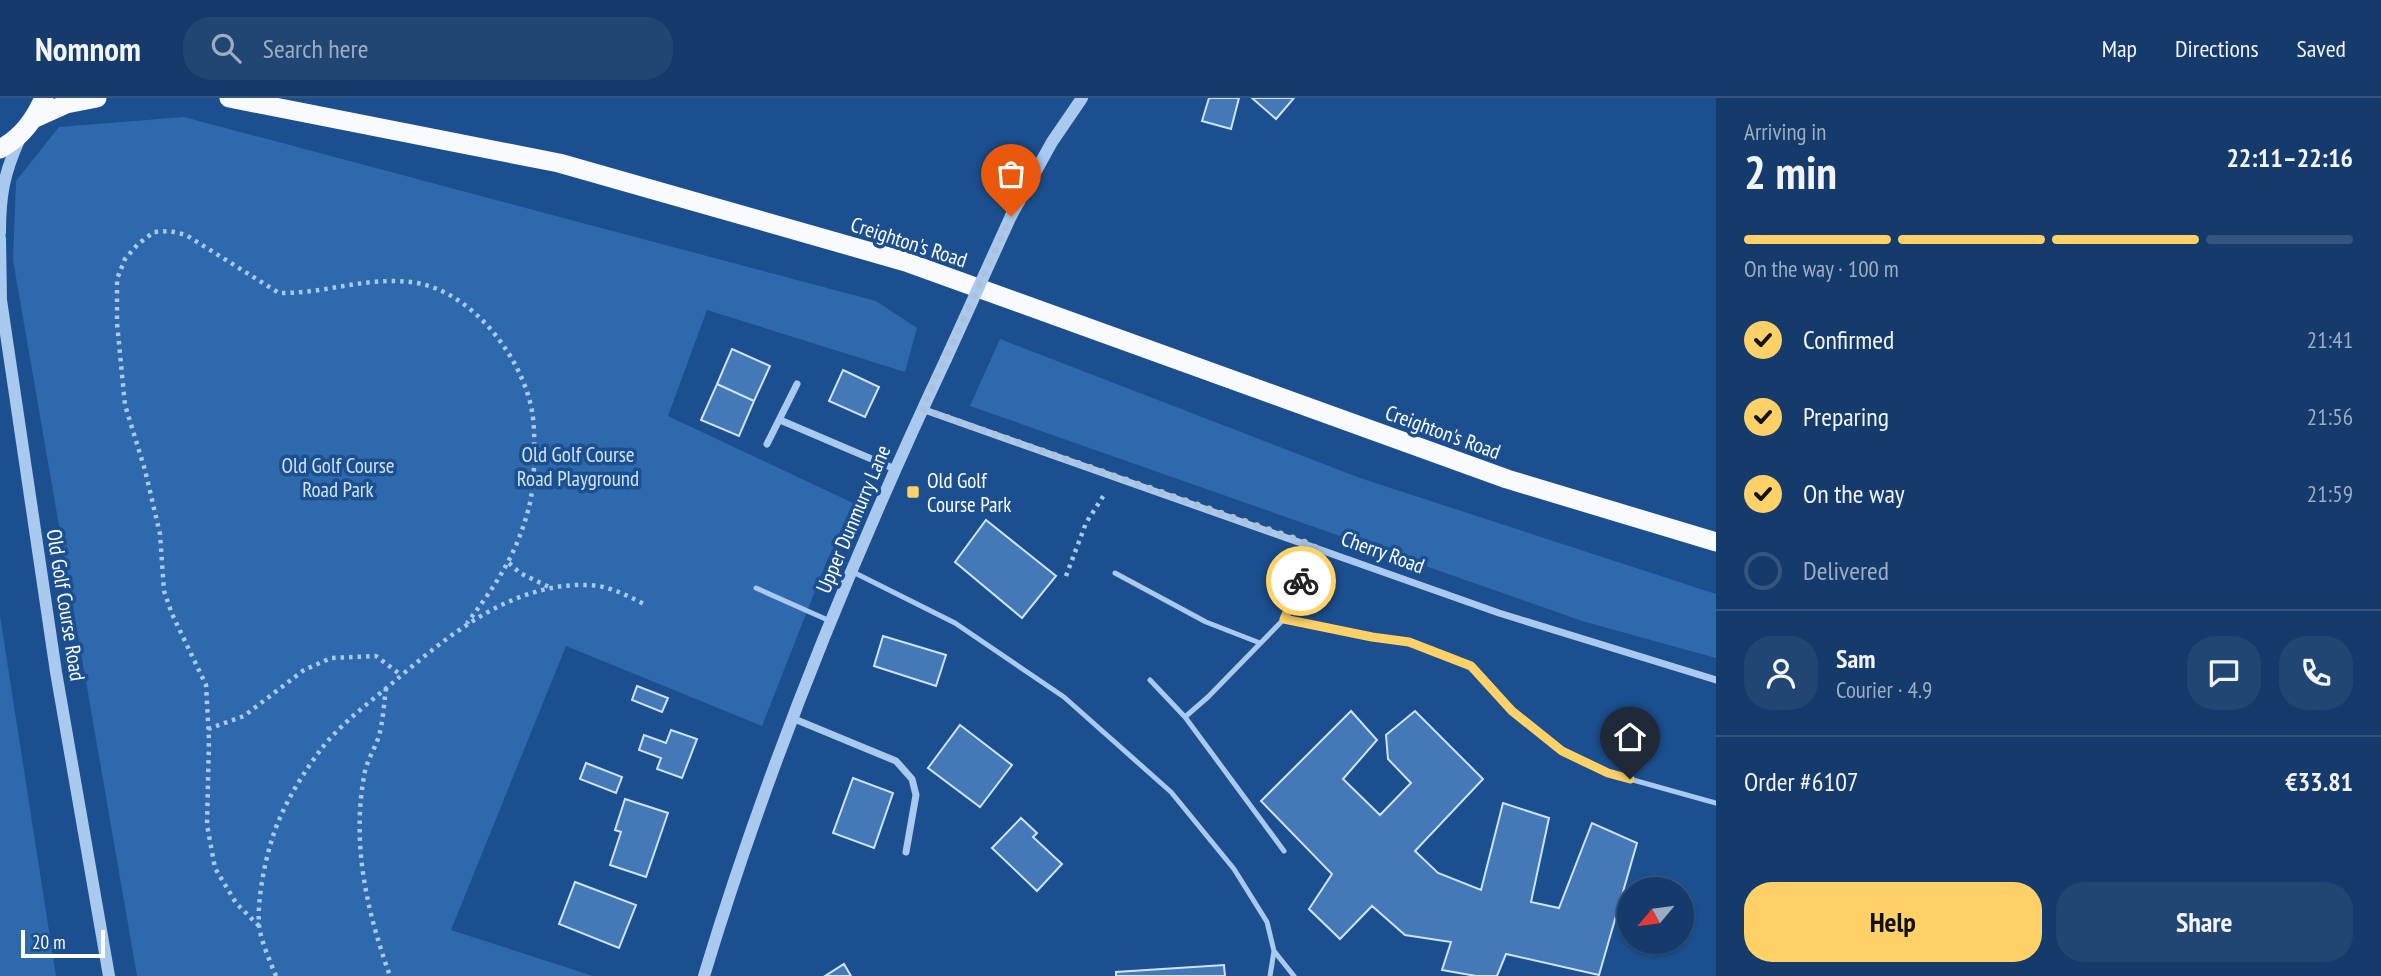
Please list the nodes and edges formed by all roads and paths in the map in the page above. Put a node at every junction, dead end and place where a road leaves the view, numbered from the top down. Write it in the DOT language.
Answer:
graph roads {
  1 [pos="44,98"];
  2 [pos="97,98"];
  3 [pos="228,98"];
  4 [pos="1082,98"];
  5 [pos="35,118"];
  6 [pos="21,135"];
  7 [pos="0,149"];
  8 [pos="0,235"];
  9 [pos="1,298"];
  10 [pos="797,384"];
  11 [pos="922,409"];
  12 [pos="780,420"];
  13 [pos="766,444"];
  14 [pos="895,469"];
  15 [pos="1104,495"];
  16 [pos="1716,542"];
  17 [pos="1315,546"];
  18 [pos="509,563"];
  19 [pos="851,571"];
  20 [pos="1115,573"];
  21 [pos="1066,576"];
  22 [pos="756,588"];
  23 [pos="552,589"];
  24 [pos="644,604"];
  25 [pos="1284,619"];
  26 [pos="830,621"];
  27 [pos="467,623"];
  28 [pos="1260,643"];
  29 [pos="401,675"];
  30 [pos="1150,680"];
  31 [pos="1716,680"];
  32 [pos="387,687"];
  33 [pos="1185,717"];
  34 [pos="791,718"];
  35 [pos="208,729"];
  36 [pos="1716,803"];
  37 [pos="1284,851"];
  38 [pos="906,852"];
  39 [pos="259,926"];
  40 [pos="1274,951"];
  41 [pos="109,976"];
  42 [pos="276,976"];
  43 [pos="390,976"];
  44 [pos="704,976"];
  45 [pos="1270,976"];
  46 [pos="1294,976"];
  1 -- 5 [label="highway"];
  2 -- 5 [label="highway"];
  3 -- 16 [label="highway, Creighton's Road"];
  4 -- 11 [label="street, Upper Dunmurry Lane, bridge"];
  5 -- 6 [label="highway"];
  6 -- 7 [label="highway"];
  6 -- 8 [label="street, Old Golf Course Road"];
  8 -- 9 [label="street, Old Golf Course Road"];
  9 -- 41 [label="street, Old Golf Course Road"];
  10 -- 12 [label="street"];
  11 -- 14 [label="street, Upper Dunmurry Lane"];
  11 -- 17 [label="street, Cherry Road"];
  12 -- 13 [label="street"];
  12 -- 14 [label="street"];
  14 -- 19 [label="street, Upper Dunmurry Lane"];
  15 -- 21 [label="path"];
  17 -- 25 [label="lane"];
  17 -- 31 [label="street, Cherry Road"];
  18 -- 23 [label="path"];
  18 -- 27 [label="path"];
  18 -- 35 [label="path"];
  19 -- 26 [label="street, Upper Dunmurry Lane"];
  19 -- 40 [label="lane"];
  20 -- 28 [label="lane"];
  22 -- 26 [label="lane"];
  23 -- 24 [label="path"];
  23 -- 27 [label="path"];
  25 -- 28 [label="lane"];
  25 -- 36 [label="lane"];
  26 -- 34 [label="street, Upper Dunmurry Lane"];
  27 -- 29 [label="path"];
  28 -- 33 [label="lane"];
  29 -- 32 [label="path"];
  29 -- 35 [label="path"];
  30 -- 33 [label="lane"];
  32 -- 39 [label="path"];
  32 -- 43 [label="path"];
  33 -- 37 [label="lane"];
  34 -- 38 [label="street"];
  34 -- 44 [label="street, Upper Dunmurry Lane"];
  35 -- 39 [label="path"];
  39 -- 42 [label="path"];
  40 -- 45 [label="lane"];
  40 -- 46 [label="lane"];
}
